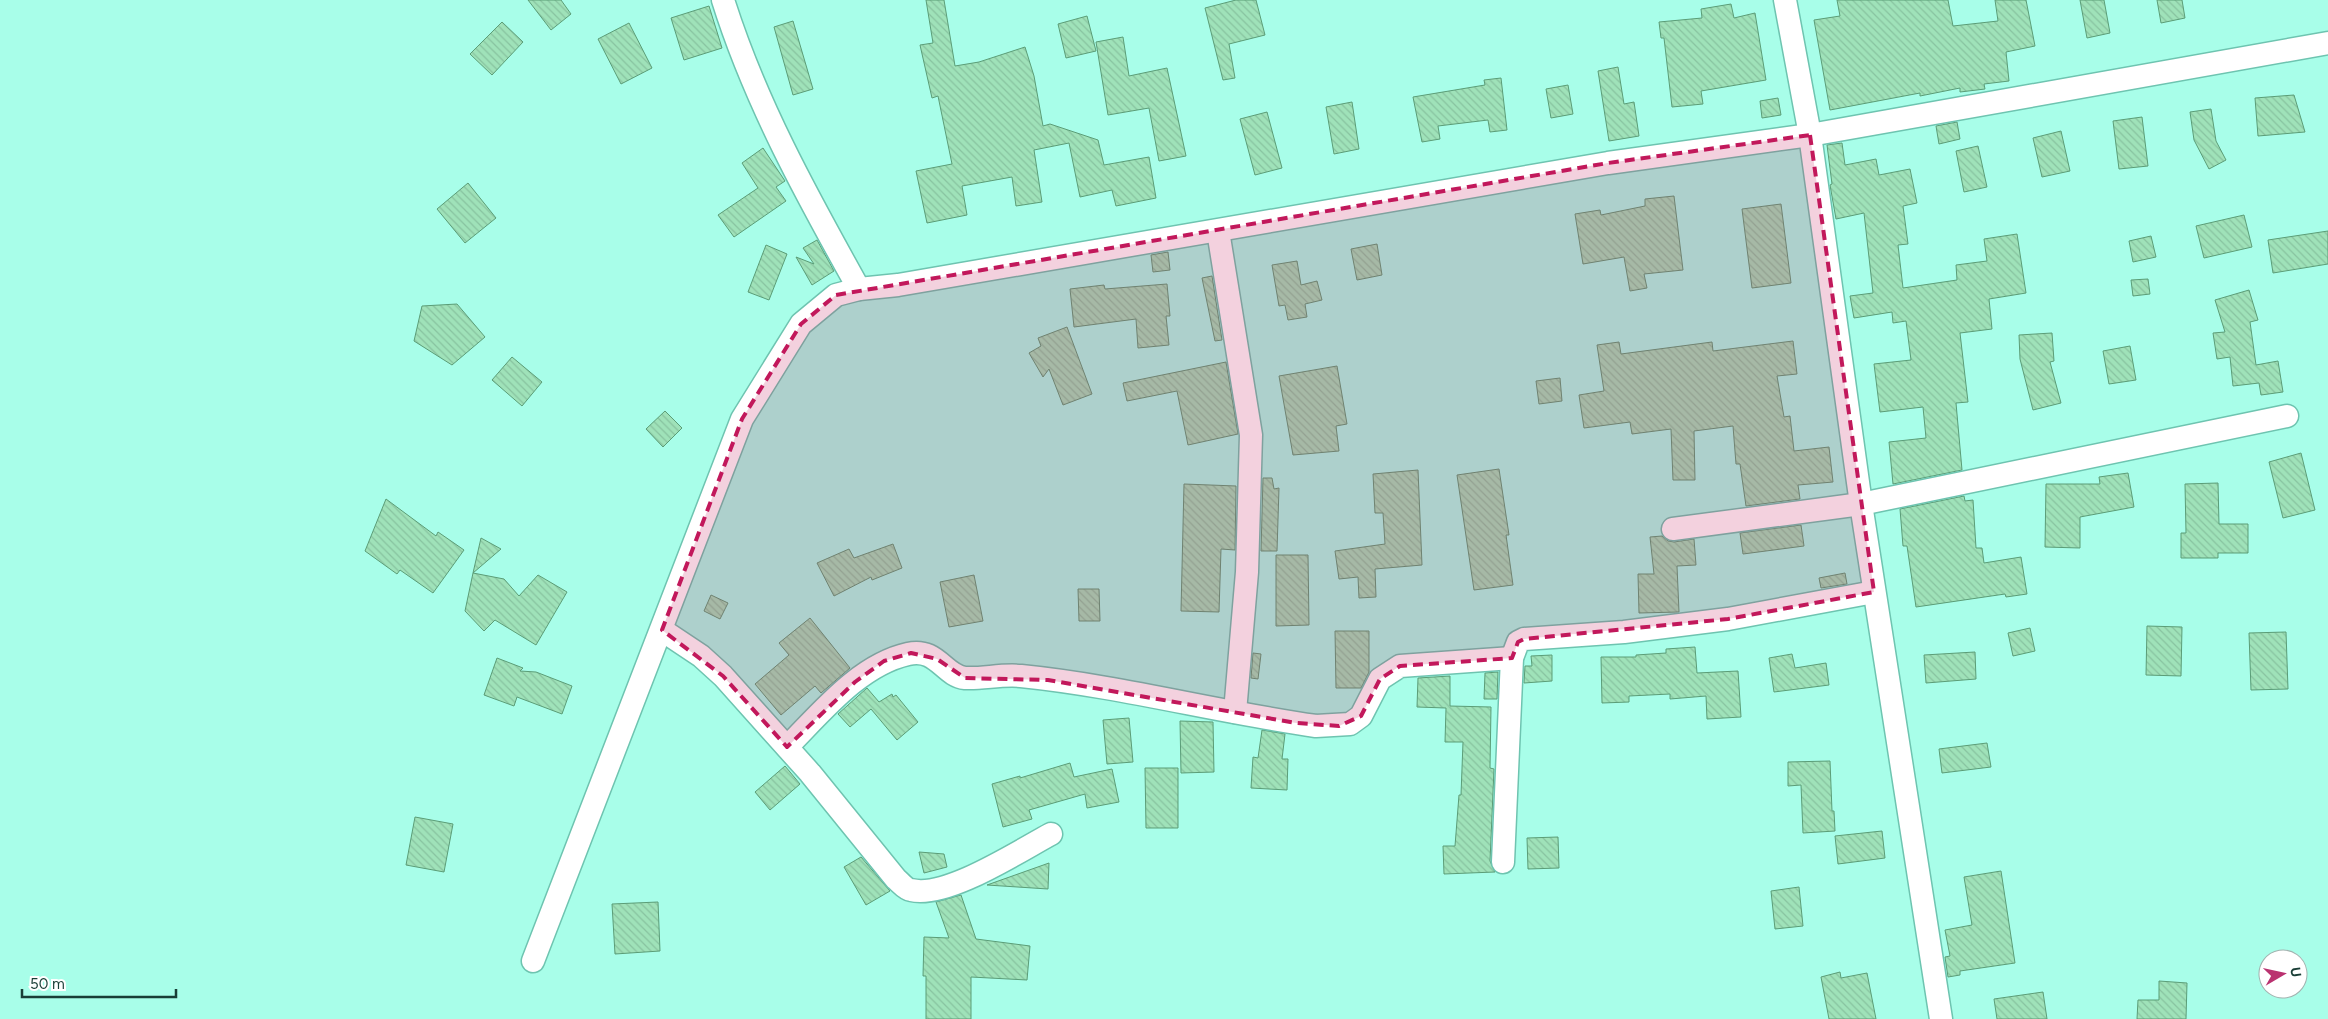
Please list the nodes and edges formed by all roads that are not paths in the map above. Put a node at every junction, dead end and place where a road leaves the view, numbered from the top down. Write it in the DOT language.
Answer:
graph roads {
  1 [pos="723,0"];
  2 [pos="1785,0"];
  3 [pos="2328,43"];
  4 [pos="1810,136"];
  5 [pos="1218,231"];
  6 [pos="859,289"];
  7 [pos="2288,416"];
  8 [pos="1861,504"];
  9 [pos="1673,530"];
  10 [pos="1874,592"];
  11 [pos="662,630"];
  12 [pos="1512,658"];
  13 [pos="1236,712"];
  14 [pos="787,747"];
  15 [pos="1051,834"];
  16 [pos="1503,862"];
  17 [pos="533,961"];
  18 [pos="1941,1019"];
  1 -- 6 [label="street"];
  2 -- 4 [label="street"];
  3 -- 4 [label="street"];
  4 -- 5 [label="street"];
  4 -- 8 [label="street"];
  5 -- 6 [label="street"];
  5 -- 13 [label="street"];
  6 -- 11 [label="street"];
  7 -- 8 [label="street"];
  8 -- 9 [label="street"];
  8 -- 10 [label="street"];
  10 -- 12 [label="street"];
  10 -- 18 [label="street"];
  11 -- 14 [label="street"];
  11 -- 17 [label="street"];
  12 -- 13 [label="street"];
  12 -- 16 [label="street"];
  13 -- 14 [label="street"];
  14 -- 15 [label="street"];
}
